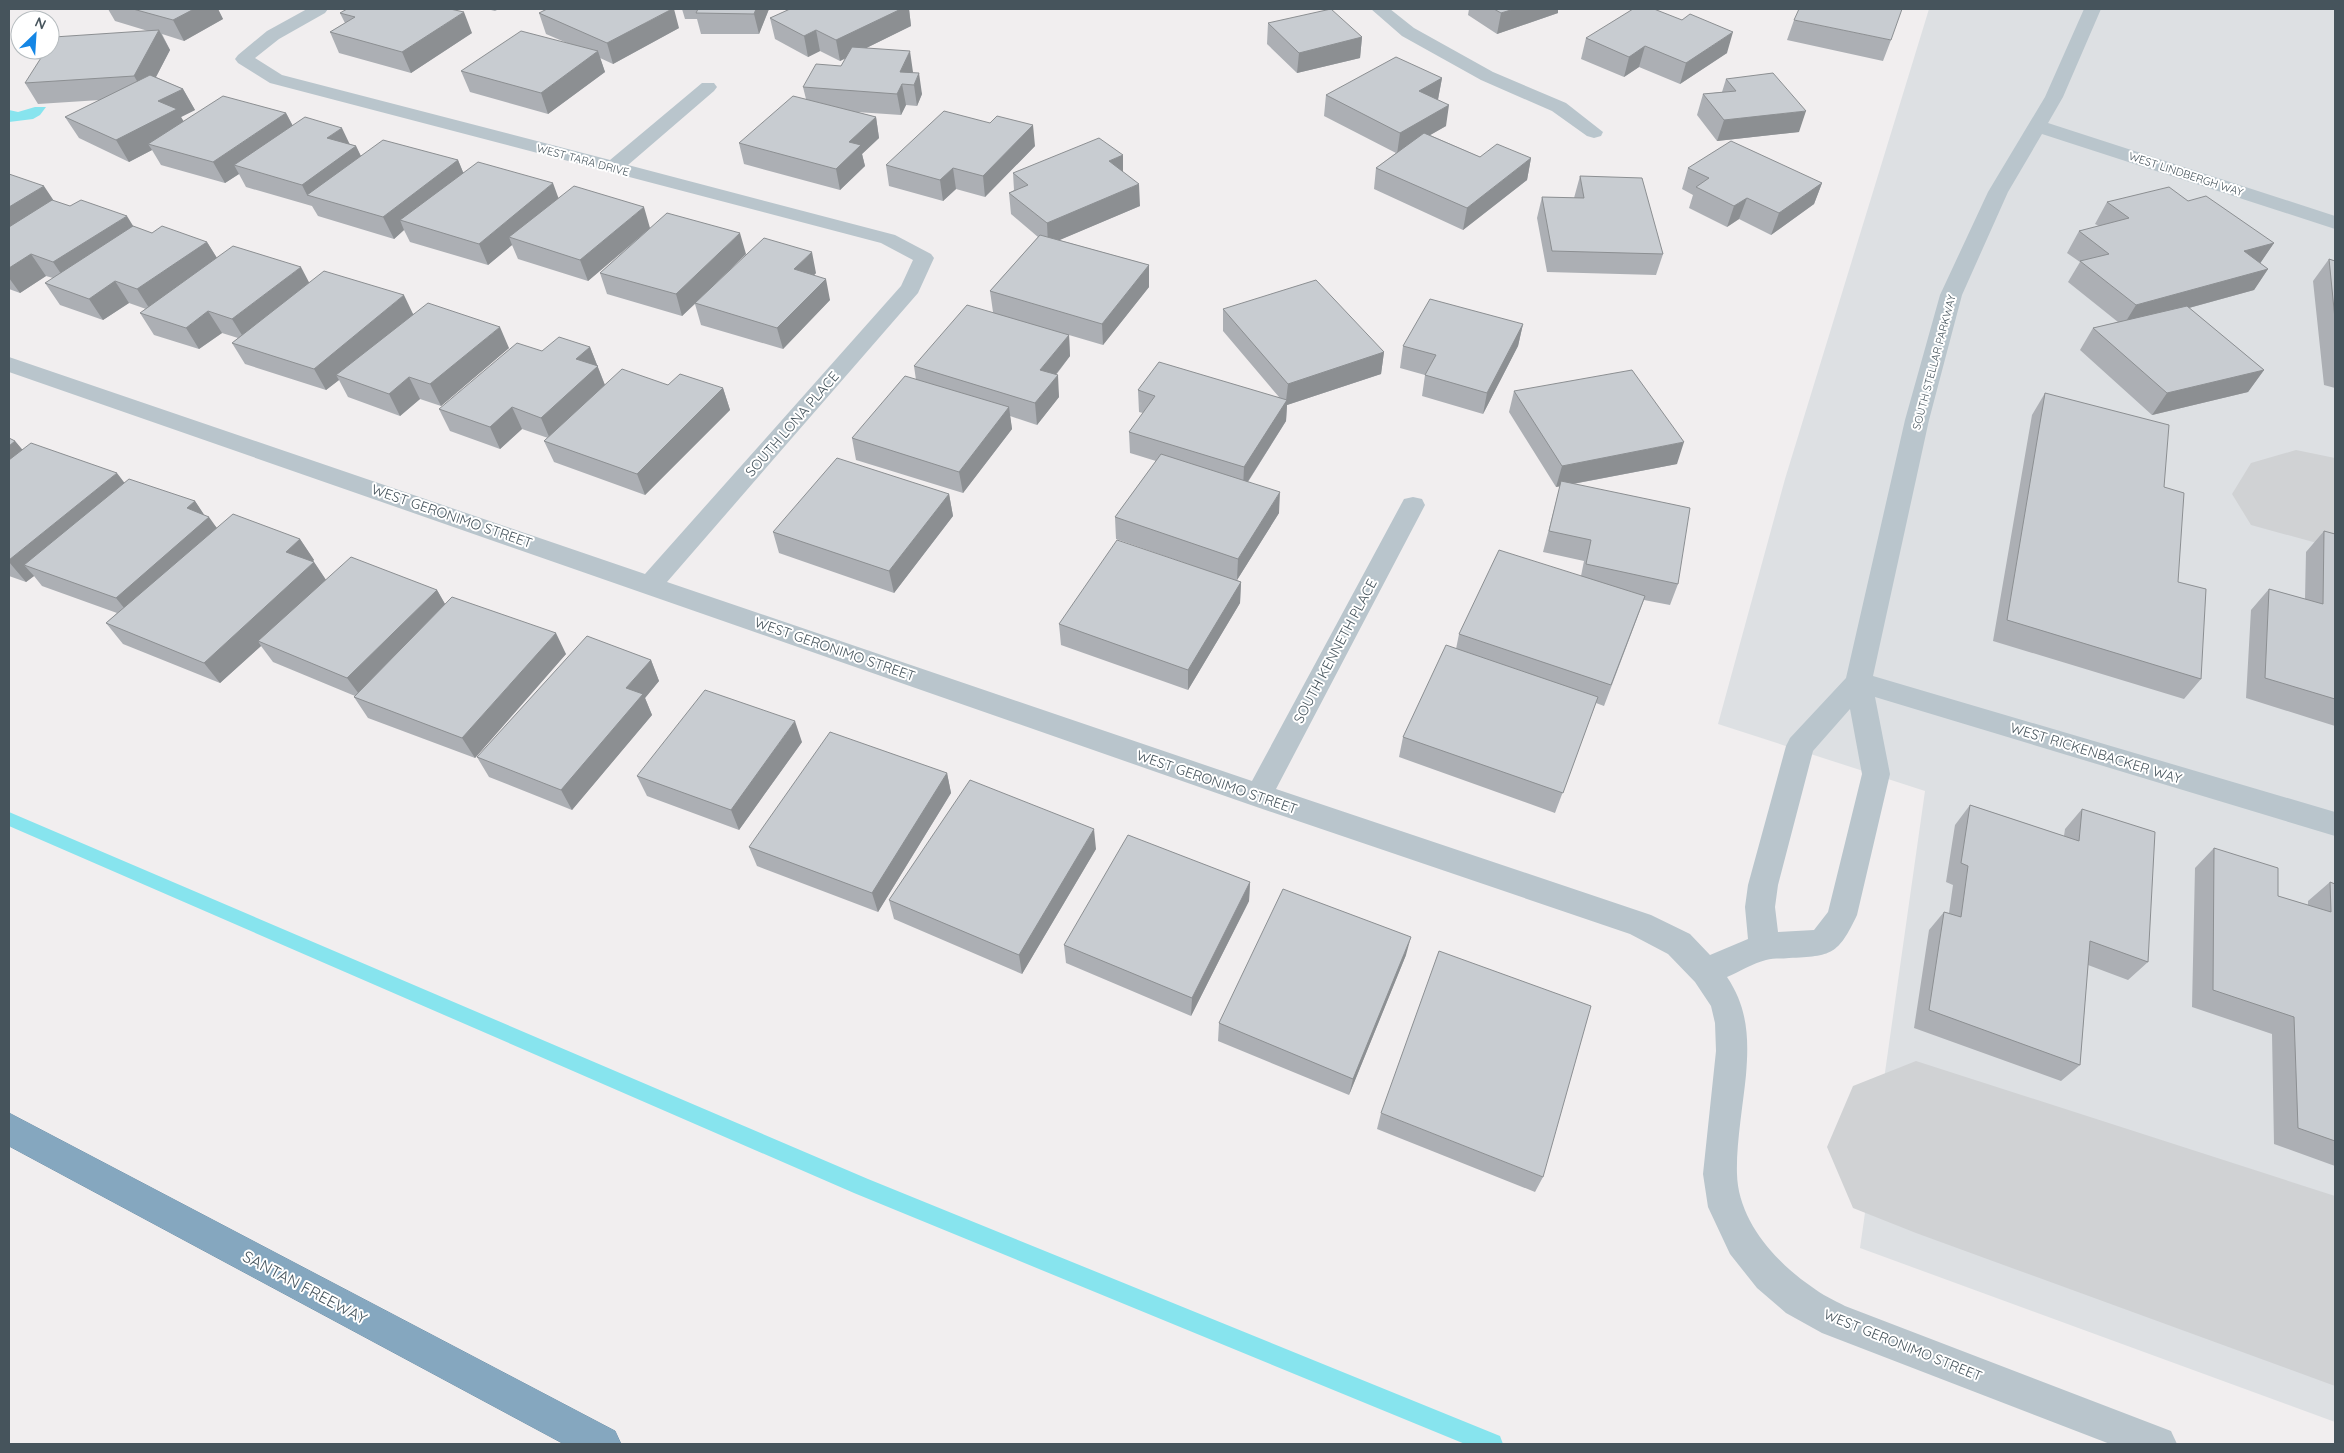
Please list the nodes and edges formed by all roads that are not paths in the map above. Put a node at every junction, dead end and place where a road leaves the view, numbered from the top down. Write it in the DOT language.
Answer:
graph roads {
  1 [pos="319,9"];
  2 [pos="1380,9"];
  3 [pos="2094,9"];
  4 [pos="708,88"];
  5 [pos="2037,126"];
  6 [pos="1594,132"];
  7 [pos="613,168"];
  8 [pos="2335,223"];
  9 [pos="924,258"];
  10 [pos="9,364"];
  11 [pos="1413,505"];
  12 [pos="651,584"];
  13 [pos="1858,682"];
  14 [pos="1258,796"];
  15 [pos="2335,824"];
  16 [pos="1764,946"];
  17 [pos="1706,972"];
  18 [pos="9,1130"];
  19 [pos="602,1444"];
  20 [pos="2158,1444"];
  1 -- 7 [label="street, WEST TARA DRIVE"];
  2 -- 6 [label="street"];
  3 -- 5 [label="street, SOUTH STELLAR PARKWAY"];
  4 -- 7 [label="street"];
  5 -- 8 [label="street, WEST LINDBERGH WAY"];
  5 -- 13 [label="street, SOUTH STELLAR PARKWAY"];
  7 -- 9 [label="street, WEST TARA DRIVE"];
  9 -- 12 [label="street, SOUTH LONA PLACE"];
  10 -- 12 [label="street, WEST GERONIMO STREET"];
  11 -- 14 [label="street, SOUTH KENNETH PLACE"];
  12 -- 14 [label="street, WEST GERONIMO STREET"];
  13 -- 15 [label="street, WEST RICKENBACKER WAY"];
  13 -- 16 [label="street, SOUTH STELLAR PARKWAY"];
  13 -- 16 [label="street, SOUTH STELLAR PARKWAY"];
  14 -- 17 [label="street, WEST GERONIMO STREET"];
  16 -- 17 [label="street, SOUTH STELLAR PARKWAY"];
  17 -- 20 [label="street, WEST GERONIMO STREET"];
  18 -- 19 [label="highway, SANTAN FREEWAY"];
}
